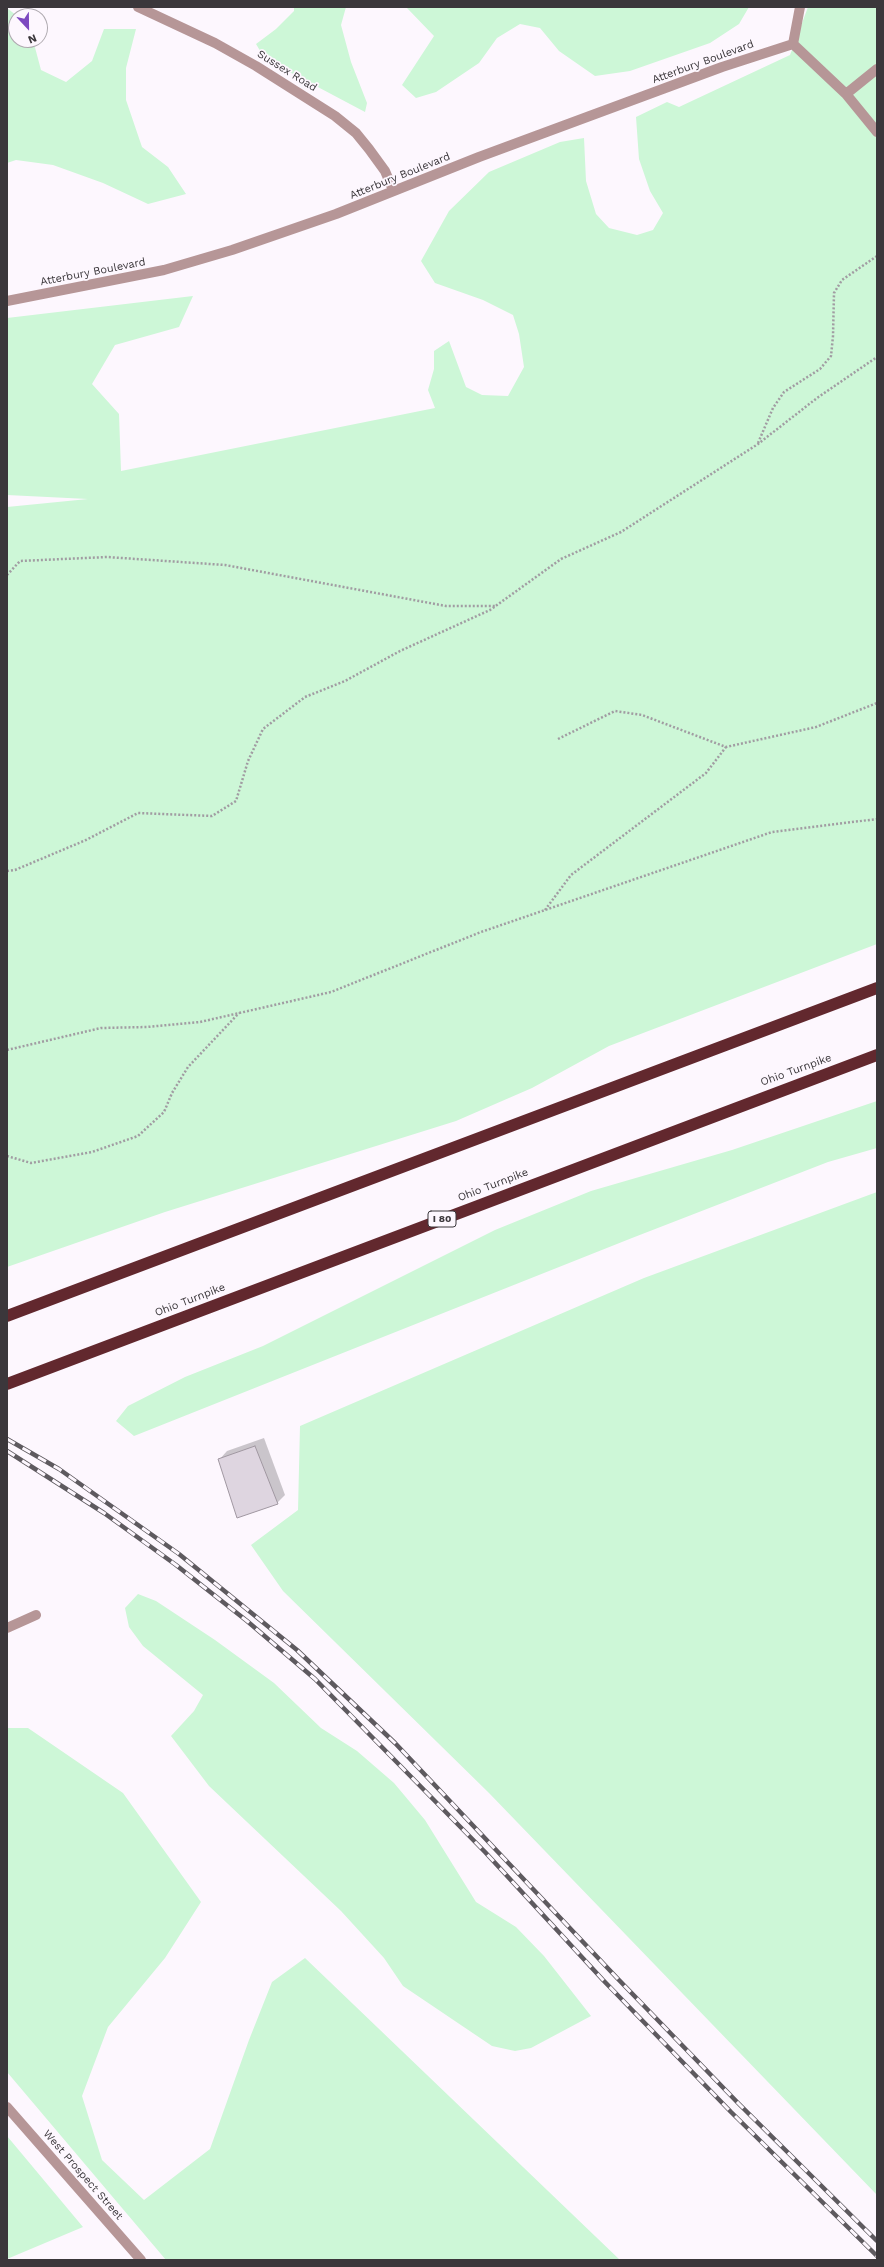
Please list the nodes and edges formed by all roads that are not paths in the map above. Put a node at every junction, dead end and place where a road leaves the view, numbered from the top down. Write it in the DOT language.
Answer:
graph roads {
  1 [pos="138,7"];
  2 [pos="800,7"];
  3 [pos="793,44"];
  4 [pos="877,70"];
  5 [pos="846,94"];
  6 [pos="877,132"];
  7 [pos="393,190"];
  8 [pos="7,301"];
  9 [pos="877,988"];
  10 [pos="877,1055"];
  11 [pos="7,1316"];
  12 [pos="7,1384"];
  13 [pos="36,1615"];
  14 [pos="7,1628"];
  15 [pos="7,2107"];
  16 [pos="141,2260"];
  1 -- 7 [label="street, Sussex Road"];
  2 -- 3 [label="street"];
  3 -- 5 [label="street"];
  3 -- 7 [label="street, Atterbury Boulevard"];
  4 -- 5 [label="street"];
  5 -- 6 [label="street"];
  7 -- 8 [label="street, Atterbury Boulevard"];
  9 -- 11 [label="highway"];
  10 -- 12 [label="highway, Ohio Turnpike / I 80"];
  13 -- 14 [label="street"];
  15 -- 16 [label="street, West Prospect Street"];
}
